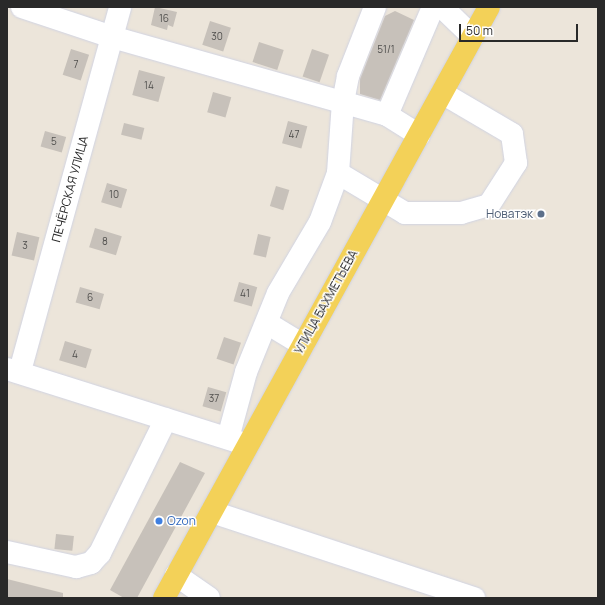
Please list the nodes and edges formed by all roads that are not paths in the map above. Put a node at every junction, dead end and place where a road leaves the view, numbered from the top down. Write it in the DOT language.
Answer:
graph roads {
  1 [pos="22,7"];
  2 [pos="120,7"];
  3 [pos="375,7"];
  4 [pos="433,7"];
  5 [pos="442,7"];
  6 [pos="489,7"];
  7 [pos="472,37"];
  8 [pos="112,38"];
  9 [pos="442,93"];
  10 [pos="343,102"];
  11 [pos="387,115"];
  12 [pos="418,135"];
  13 [pos="338,173"];
  14 [pos="383,199"];
  15 [pos="267,323"];
  16 [pos="303,345"];
  17 [pos="14,370"];
  18 [pos="166,419"];
  19 [pos="238,442"];
  20 [pos="212,512"];
  21 [pos="7,552"];
  22 [pos="176,575"];
  23 [pos="164,598"];
  24 [pos="209,598"];
  25 [pos="474,598"];
  1 -- 8 [label="street"];
  2 -- 8 [label="street, ПЕЧЁРСКАЯ УЛИЦА"];
  3 -- 10 [label="street"];
  4 -- 11 [label="street"];
  5 -- 7 [label="street"];
  6 -- 7 [label="main road, УЛИЦА БАХМЕТЬЕВА"];
  7 -- 9 [label="main road, УЛИЦА БАХМЕТЬЕВА"];
  8 -- 10 [label="street"];
  8 -- 17 [label="street, ПЕЧЁРСКАЯ УЛИЦА"];
  9 -- 12 [label="main road, УЛИЦА БАХМЕТЬЕВА"];
  9 -- 14 [label="street"];
  10 -- 11 [label="street"];
  10 -- 13 [label="street"];
  11 -- 12 [label="street"];
  12 -- 14 [label="main road, УЛИЦА БАХМЕТЬЕВА"];
  13 -- 14 [label="street"];
  13 -- 15 [label="street"];
  14 -- 16 [label="main road, УЛИЦА БАХМЕТЬЕВА"];
  15 -- 16 [label="street"];
  15 -- 19 [label="street"];
  16 -- 19 [label="main road, УЛИЦА БАХМЕТЬЕВА"];
  17 -- 18 [label="street"];
  18 -- 19 [label="street"];
  18 -- 21 [label="street"];
  19 -- 20 [label="main road, УЛИЦА БАХМЕТЬЕВА"];
  20 -- 22 [label="main road, УЛИЦА БАХМЕТЬЕВА"];
  20 -- 25 [label="street"];
  22 -- 23 [label="main road, УЛИЦА БАХМЕТЬЕВА"];
  22 -- 24 [label="street"];
}
